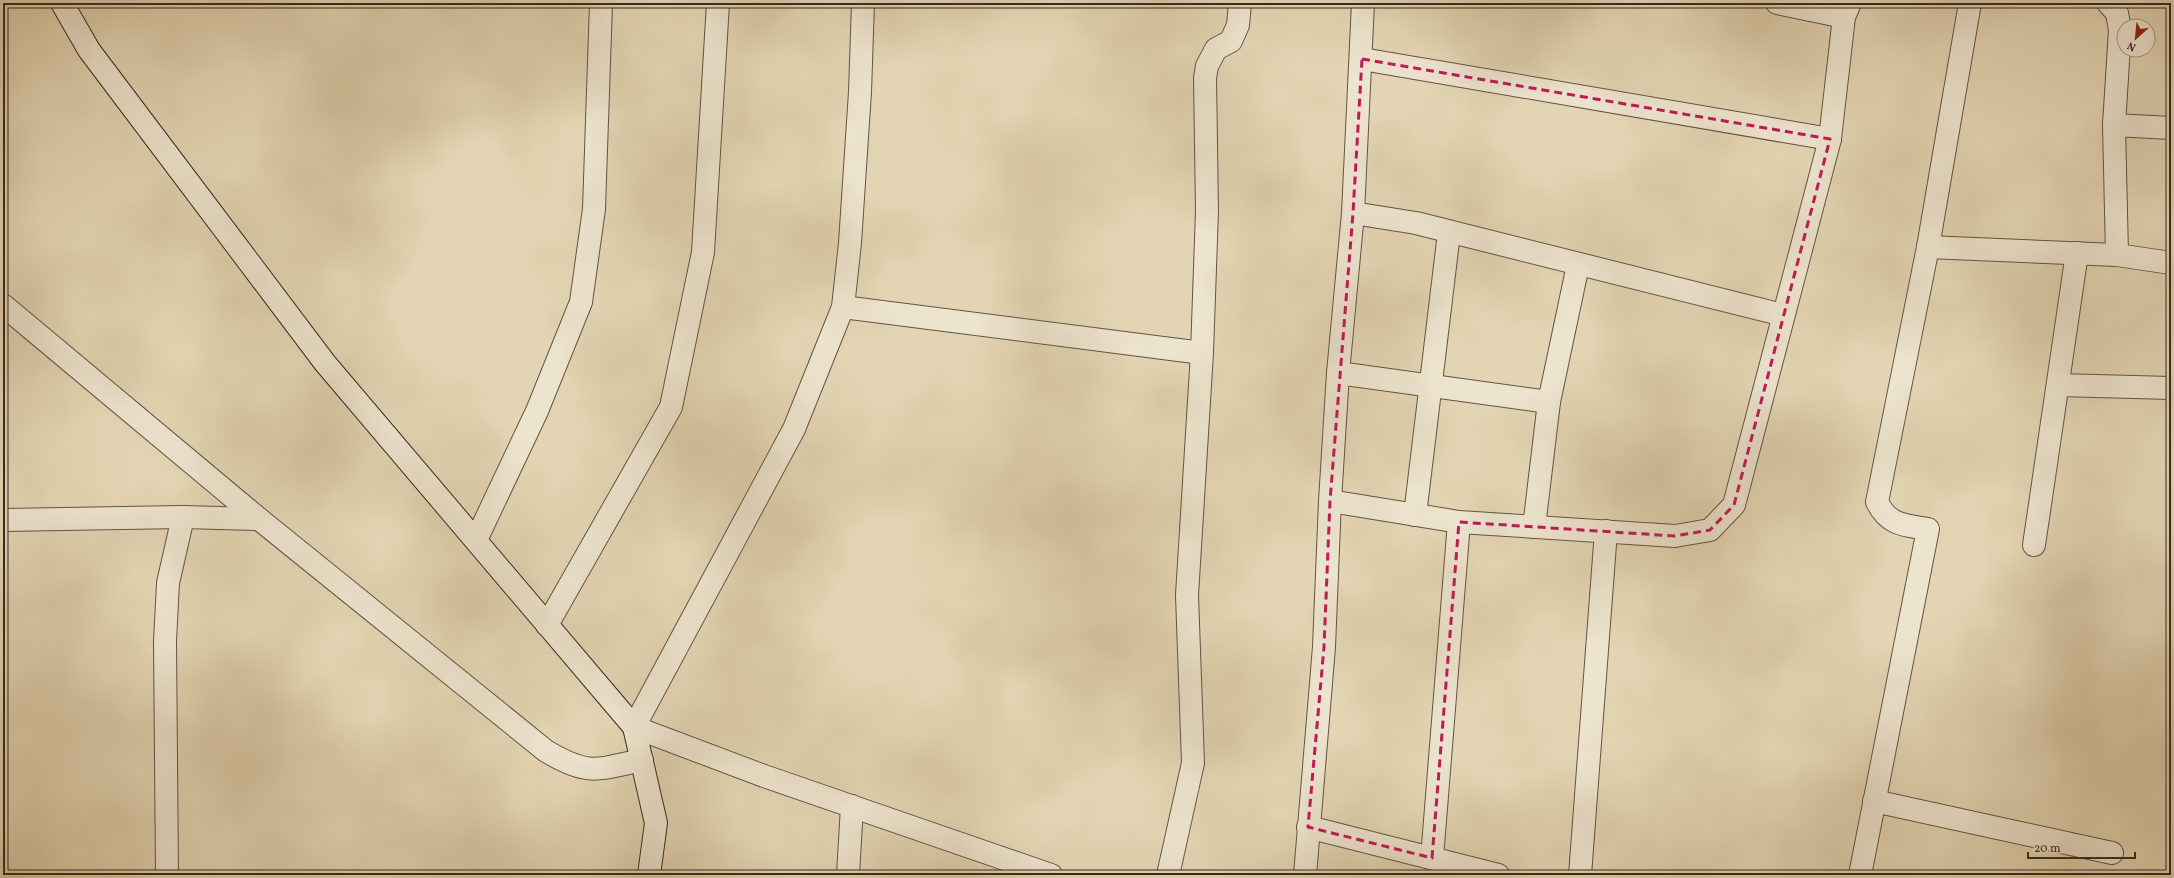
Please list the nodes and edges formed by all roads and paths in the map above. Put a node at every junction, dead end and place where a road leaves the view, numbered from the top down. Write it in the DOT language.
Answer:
graph roads {
  1 [pos="62,3"];
  2 [pos="601,3"];
  3 [pos="718,3"];
  4 [pos="863,3"];
  5 [pos="1240,3"];
  6 [pos="1363,3"];
  7 [pos="1777,3"];
  8 [pos="1970,3"];
  9 [pos="2108,3"];
  10 [pos="1847,10"];
  11 [pos="1362,59"];
  12 [pos="2114,125"];
  13 [pos="2171,128"];
  14 [pos="1830,139"];
  15 [pos="1353,212"];
  16 [pos="1449,233"];
  17 [pos="1928,247"];
  18 [pos="2077,254"];
  19 [pos="2117,255"];
  20 [pos="2171,263"];
  21 [pos="1578,265"];
  22 [pos="3,305"];
  23 [pos="843,307"];
  24 [pos="1783,315"];
  25 [pos="1202,353"];
  26 [pos="1338,373"];
  27 [pos="1430,385"];
  28 [pos="2058,385"];
  29 [pos="2171,388"];
  30 [pos="1549,402"];
  31 [pos="1330,501"];
  32 [pos="1415,515"];
  33 [pos="183,517"];
  34 [pos="259,519"];
  35 [pos="3,520"];
  36 [pos="1459,522"];
  37 [pos="1534,527"];
  38 [pos="1606,531"];
  39 [pos="476,540"];
  40 [pos="2034,545"];
  41 [pos="547,625"];
  42 [pos="634,727"];
  43 [pos="642,760"];
  44 [pos="1874,801"];
  45 [pos="852,806"];
  46 [pos="1308,827"];
  47 [pos="2112,853"];
  48 [pos="1432,858"];
  49 [pos="1045,874"];
  50 [pos="167,875"];
  51 [pos="649,875"];
  52 [pos="848,875"];
  53 [pos="1168,875"];
  54 [pos="1306,875"];
  55 [pos="1498,875"];
  56 [pos="1580,875"];
  57 [pos="1860,875"];
  1 -- 39 [label="street"];
  2 -- 39 [label="street"];
  3 -- 41 [label="street"];
  4 -- 23 [label="street"];
  5 -- 25 [label="street"];
  6 -- 11 [label="street"];
  7 -- 10 [label="street"];
  8 -- 17 [label="street"];
  9 -- 12 [label="street"];
  10 -- 14 [label="street"];
  11 -- 14 [label="street"];
  11 -- 15 [label="street"];
  12 -- 13 [label="street"];
  12 -- 19 [label="street"];
  14 -- 24 [label="street"];
  15 -- 16 [label="street"];
  15 -- 26 [label="street"];
  16 -- 21 [label="street"];
  16 -- 27 [label="street"];
  17 -- 18 [label="street"];
  17 -- 44 [label="street"];
  18 -- 19 [label="street"];
  18 -- 28 [label="street"];
  19 -- 20 [label="street"];
  21 -- 24 [label="street"];
  21 -- 30 [label="street"];
  22 -- 34 [label="street"];
  23 -- 25 [label="street"];
  23 -- 42 [label="street"];
  24 -- 38 [label="street"];
  25 -- 53 [label="street"];
  26 -- 27 [label="street"];
  26 -- 31 [label="street"];
  27 -- 30 [label="street"];
  27 -- 32 [label="street"];
  28 -- 29 [label="street"];
  28 -- 40 [label="street"];
  30 -- 37 [label="street"];
  31 -- 32 [label="street"];
  31 -- 46 [label="street"];
  32 -- 36 [label="street"];
  33 -- 34 [label="street"];
  33 -- 35 [label="street"];
  33 -- 50 [label="street"];
  34 -- 43 [label="street"];
  36 -- 37 [label="street"];
  36 -- 48 [label="street"];
  37 -- 38 [label="street"];
  38 -- 56 [label="street"];
  39 -- 41 [label="street"];
  41 -- 42 [label="street"];
  42 -- 43 [label="street"];
  42 -- 45 [label="street"];
  43 -- 51 [label="street"];
  44 -- 47 [label="street"];
  44 -- 57 [label="street"];
  45 -- 49 [label="street"];
  45 -- 52 [label="street"];
  46 -- 48 [label="street"];
  46 -- 54 [label="street"];
  48 -- 55 [label="street"];
}
